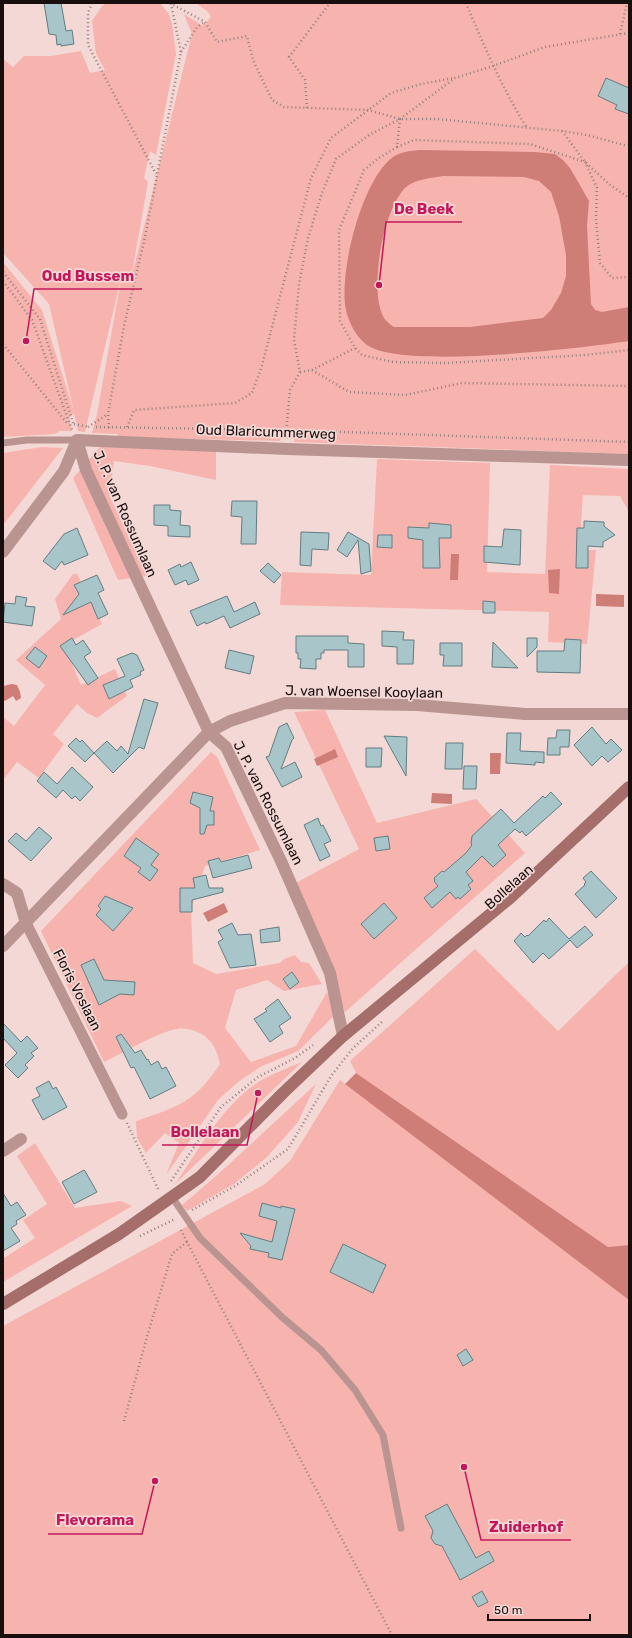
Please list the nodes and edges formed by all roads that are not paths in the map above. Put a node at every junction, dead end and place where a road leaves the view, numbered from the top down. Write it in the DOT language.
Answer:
graph roads {
  1 [pos="77,440"];
  2 [pos="3,443"];
  3 [pos="629,460"];
  4 [pos="3,552"];
  5 [pos="629,714"];
  6 [pos="209,732"];
  7 [pos="629,787"];
  8 [pos="3,884"];
  9 [pos="26,923"];
  10 [pos="3,946"];
  11 [pos="343,1036"];
  12 [pos="122,1114"];
  13 [pos="22,1139"];
  14 [pos="3,1151"];
  15 [pos="166,1195"];
  16 [pos="3,1304"];
  17 [pos="401,1528"];
  1 -- 2 [label="lane"];
  1 -- 3 [label="street, Oud Blaricummerweg"];
  1 -- 4 [label="street"];
  1 -- 6 [label="street, J. P. van Rossumlaan"];
  5 -- 6 [label="street, J. van Woensel Kooylaan"];
  6 -- 9 [label="street, J. van Woensel Kooylaan"];
  6 -- 11 [label="street, J. P. van Rossumlaan"];
  7 -- 11 [label="main road, Bollelaan"];
  8 -- 9 [label="street, Floris Voslaan"];
  9 -- 10 [label="street, J. van Woensel Kooylaan"];
  9 -- 12 [label="street, Floris Voslaan"];
  11 -- 15 [label="main road, Bollelaan"];
  13 -- 14 [label="street"];
  15 -- 16 [label="main road, Bollelaan"];
  15 -- 17 [label="lane"];
}
